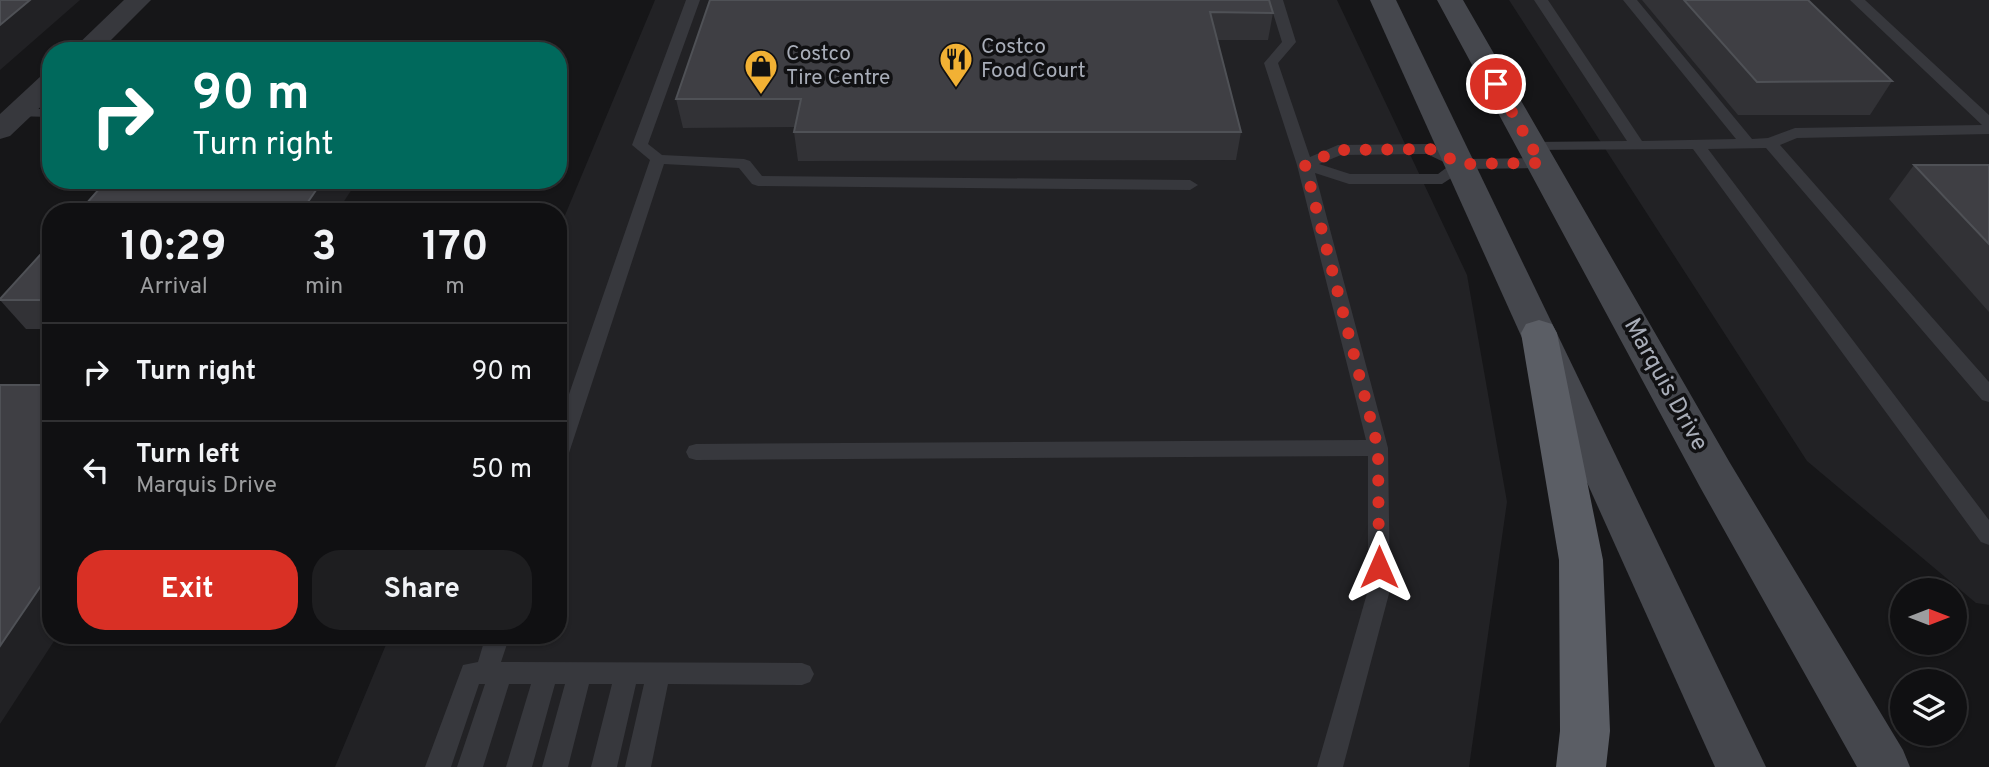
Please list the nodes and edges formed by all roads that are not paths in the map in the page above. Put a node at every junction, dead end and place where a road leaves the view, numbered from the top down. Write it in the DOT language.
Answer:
graph roads {
  1 [pos="139,0"];
  2 [pos="693,0"];
  3 [pos="1276,0"];
  4 [pos="1383,0"];
  5 [pos="1450,0"];
  6 [pos="1541,0"];
  7 [pos="1630,0"];
  8 [pos="1857,0"];
  9 [pos="94,42"];
  10 [pos="42,90"];
  11 [pos="42,115"];
  12 [pos="9,121"];
  13 [pos="1989,123"];
  14 [pos="1989,130"];
  15 [pos="1747,143"];
  16 [pos="1770,143"];
  17 [pos="1697,144"];
  18 [pos="1637,145"];
  19 [pos="1536,155"];
  20 [pos="658,159"];
  21 [pos="1461,164"];
  22 [pos="1305,165"];
  23 [pos="1190,185"];
  24 [pos="1539,333"];
  25 [pos="1989,395"];
  26 [pos="567,429"];
  27 [pos="1378,448"];
  28 [pos="696,452"];
  29 [pos="1989,536"];
  30 [pos="497,644"];
  31 [pos="494,673"];
  32 [pos="546,673"];
  33 [pos="580,673"];
  34 [pos="626,673"];
  35 [pos="658,673"];
  36 [pos="802,674"];
  37 [pos="438,767"];
  38 [pos="470,767"];
  39 [pos="519,767"];
  40 [pos="555,767"];
  41 [pos="604,767"];
  42 [pos="638,767"];
  43 [pos="1330,767"];
  44 [pos="1581,767"];
  45 [pos="1741,767"];
  46 [pos="1885,767"];
  1 -- 9 [label="street"];
  2 -- 20 [label="lane"];
  3 -- 22 [label="lane"];
  4 -- 21 [label="main road"];
  5 -- 19 [label="main road, Marquis Drive"];
  6 -- 18 [label="lane"];
  7 -- 15 [label="lane"];
  8 -- 13 [label="lane"];
  10 -- 12 [label="street"];
  11 -- 12 [label="lane"];
  14 -- 16 [label="lane"];
  15 -- 16 [label="lane"];
  15 -- 17 [label="lane"];
  16 -- 25 [label="lane"];
  17 -- 18 [label="lane"];
  17 -- 29 [label="lane"];
  18 -- 19 [label="lane"];
  19 -- 21 [label="lane"];
  19 -- 46 [label="main road, Marquis Drive"];
  20 -- 23 [label="lane"];
  20 -- 26 [label="lane"];
  21 -- 22 [label="lane"];
  21 -- 22 [label="lane"];
  21 -- 24 [label="main road"];
  22 -- 27 [label="lane"];
  24 -- 44 [label="highway"];
  24 -- 45 [label="main road"];
  27 -- 28 [label="lane"];
  27 -- 43 [label="lane"];
  30 -- 31 [label="lane"];
  31 -- 32 [label="lane"];
  31 -- 37 [label="lane"];
  31 -- 38 [label="lane"];
  32 -- 33 [label="lane"];
  32 -- 39 [label="lane"];
  33 -- 34 [label="lane"];
  33 -- 40 [label="lane"];
  34 -- 35 [label="lane"];
  34 -- 41 [label="lane"];
  35 -- 36 [label="lane"];
  35 -- 42 [label="lane"];
}
